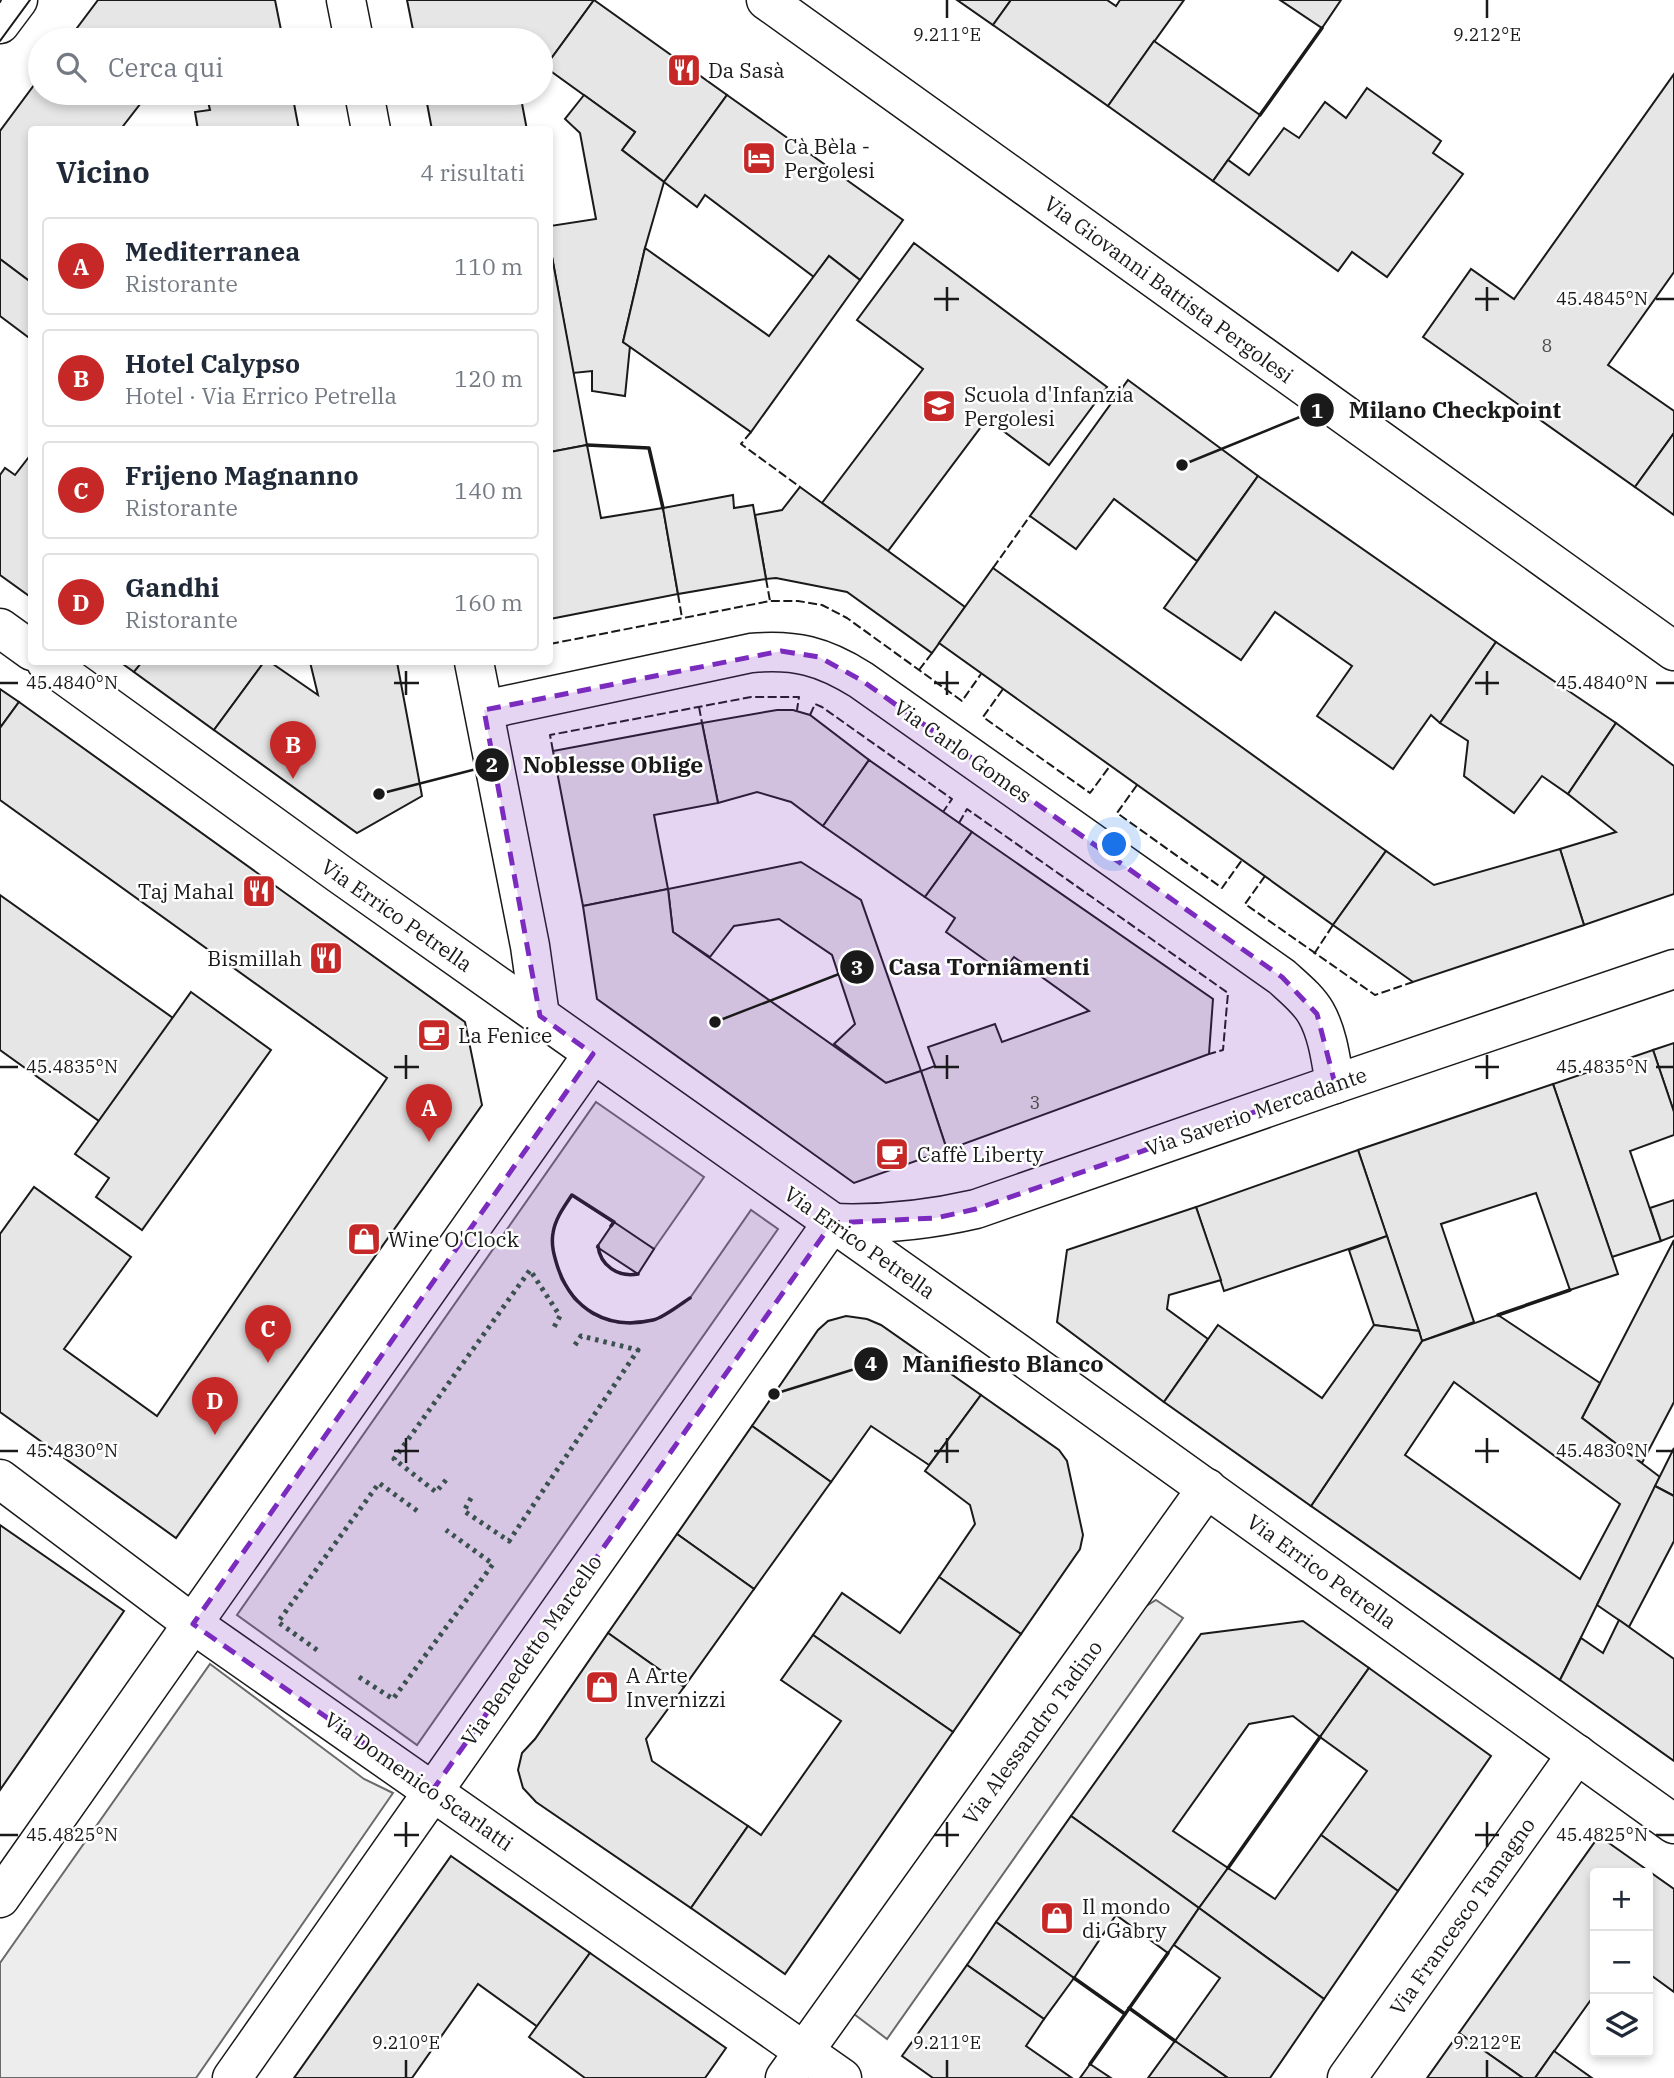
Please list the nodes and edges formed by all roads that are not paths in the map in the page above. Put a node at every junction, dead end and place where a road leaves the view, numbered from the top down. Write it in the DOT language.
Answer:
graph roads {
  1 [pos="18,0"];
  2 [pos="346,0"];
  3 [pos="766,0"];
  4 [pos="0,24"];
  5 [pos="352,28"];
  6 [pos="367,105"];
  7 [pos="371,126"];
  8 [pos="0,628"];
  9 [pos="28,648"];
  10 [pos="1674,651"];
  11 [pos="50,665"];
  12 [pos="475,665"];
  13 [pos="484,710"];
  14 [pos="1674,969"];
  15 [pos="540,1016"];
  16 [pos="593,1054"];
  17 [pos="1335,1084"];
  18 [pos="832,1223"];
  19 [pos="0,1479"];
  20 [pos="1206,1488"];
  21 [pos="192,1623"];
  22 [pos="1577,1754"];
  23 [pos="432,1791"];
  24 [pos="1674,1824"];
  25 [pos="0,1898"];
  26 [pos="794,2065"];
  27 [pos="232,2078"];
  28 [pos="842,2078"];
  29 [pos="1347,2078"];
  1 -- 4 [label="street"];
  2 -- 5 [label="street"];
  3 -- 10 [label="street, Via Giovanni Battista Pergolesi"];
  6 -- 7 [label="street"];
  8 -- 9 [label="street"];
  11 -- 15 [label="street, Via Errico Petrella"];
  12 -- 13 [label="street"];
  13 -- 15 [label="street"];
  13 -- 17 [label="street, Via Carlo Gomes"];
  14 -- 17 [label="street, Via Saverio Mercadante"];
  15 -- 16 [label="street, Via Errico Petrella"];
  16 -- 18 [label="street, Via Errico Petrella"];
  16 -- 21 [label="street"];
  17 -- 18 [label="street, Via Saverio Mercadante"];
  18 -- 20 [label="street, Via Errico Petrella"];
  18 -- 23 [label="street, Via Benedetto Marcello"];
  19 -- 21 [label="street, Via Domenico Scarlatti"];
  20 -- 22 [label="street, Via Errico Petrella"];
  20 -- 26 [label="street, Via Alessandro Tadino"];
  21 -- 23 [label="street, Via Domenico Scarlatti"];
  21 -- 25 [label="street"];
  22 -- 24 [label="street, Via Errico Petrella"];
  22 -- 29 [label="street, Via Francesco Tamagno"];
  23 -- 26 [label="street, Via Domenico Scarlatti"];
  23 -- 27 [label="street, Via Benedetto Marcello"];
  26 -- 28 [label="street, Via Domenico Scarlatti"];
}
